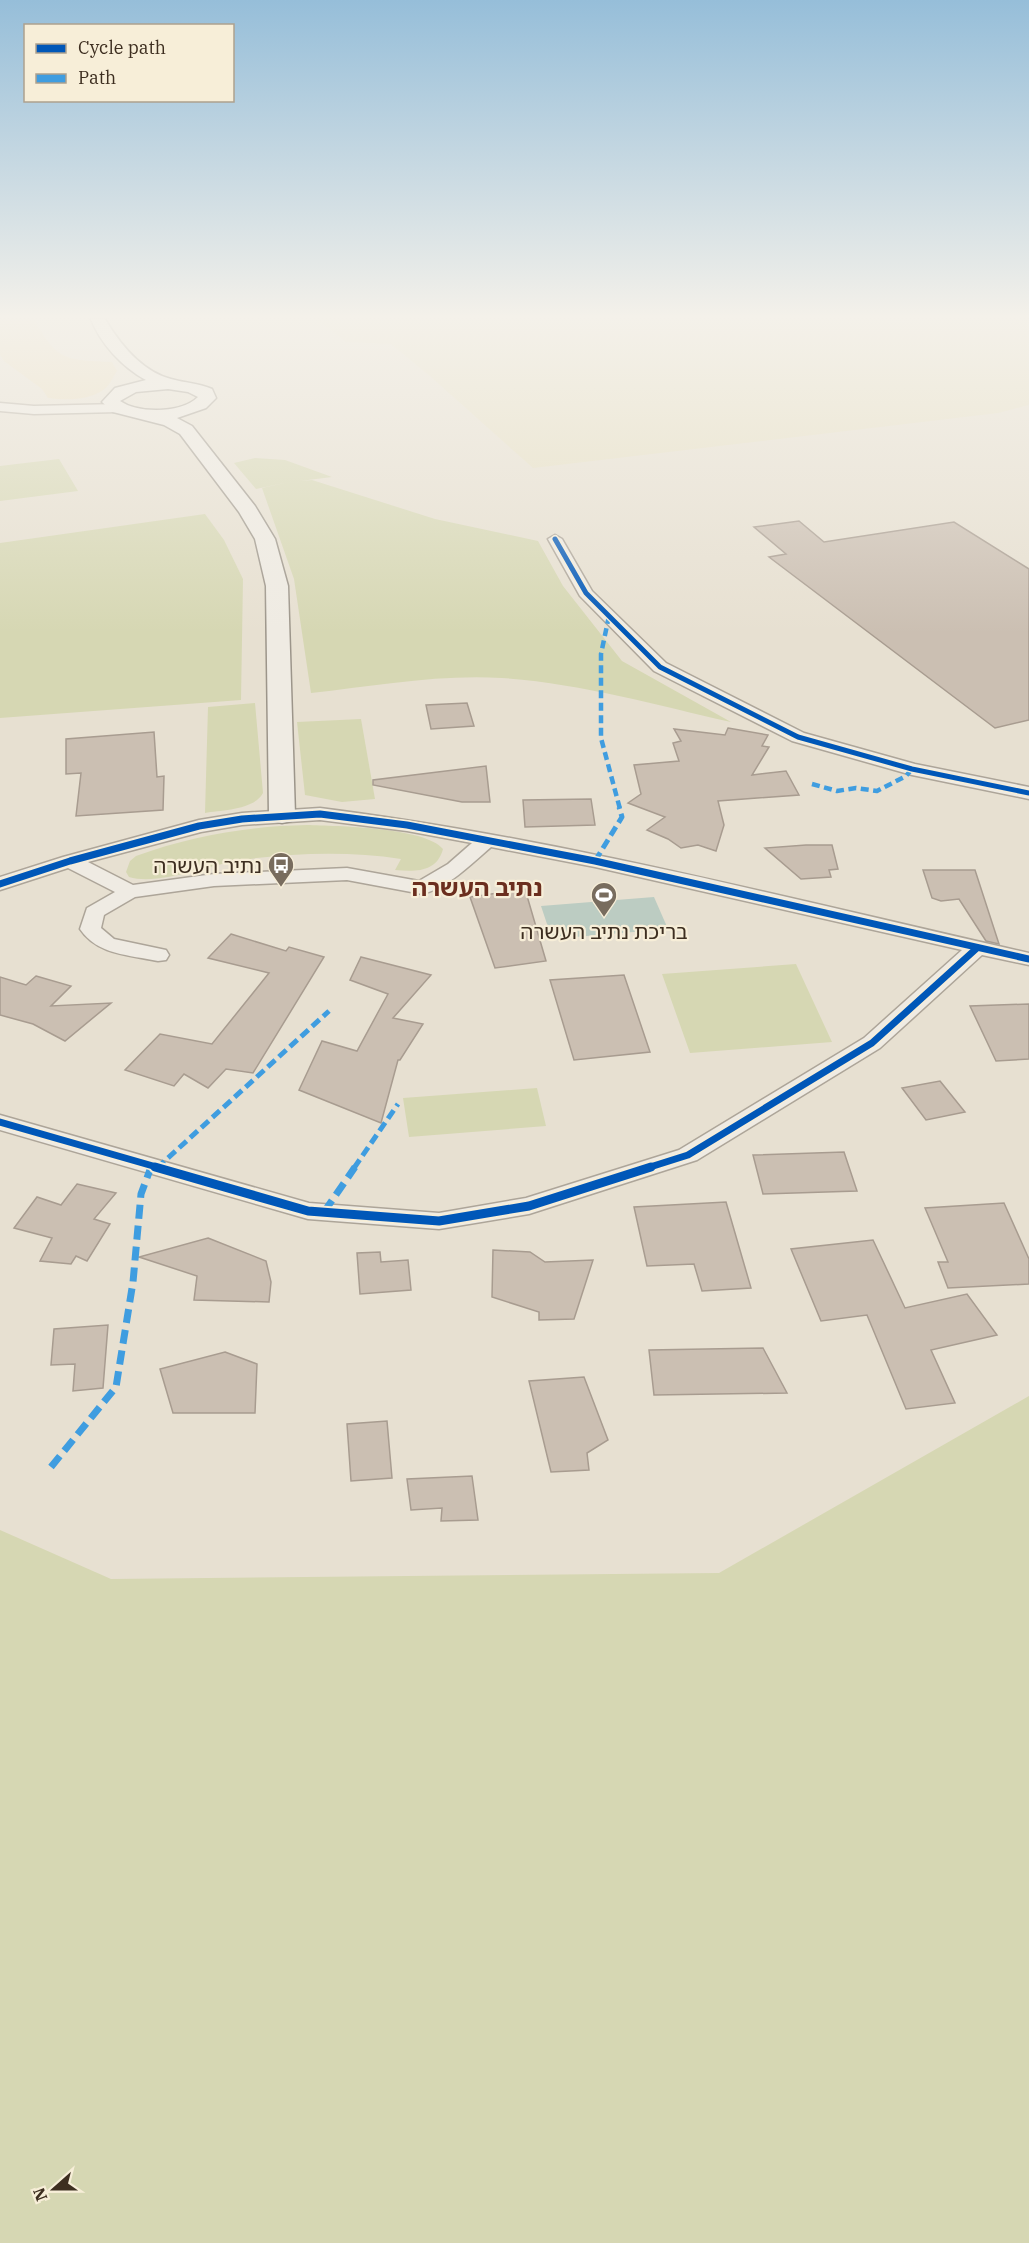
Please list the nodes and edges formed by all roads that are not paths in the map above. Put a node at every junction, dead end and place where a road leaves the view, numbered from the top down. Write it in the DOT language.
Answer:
graph roads {
  1 [pos="190,424"];
  2 [pos="555,539"];
  3 [pos="1029,794"];
  4 [pos="282,815"];
  5 [pos="487,840"];
  6 [pos="70,861"];
  7 [pos="0,884"];
  8 [pos="130,892"];
  9 [pos="977,948"];
  10 [pos="158,955"];
  11 [pos="1029,959"];
  12 [pos="0,1122"];
  1 -- 4 [label="street"];
  2 -- 3 [label="street"];
  4 -- 5 [label="street"];
  4 -- 6 [label="street"];
  5 -- 8 [label="street"];
  5 -- 9 [label="street"];
  6 -- 7 [label="street"];
  6 -- 8 [label="street"];
  8 -- 10 [label="street"];
  9 -- 11 [label="street"];
  9 -- 12 [label="street"];
}
